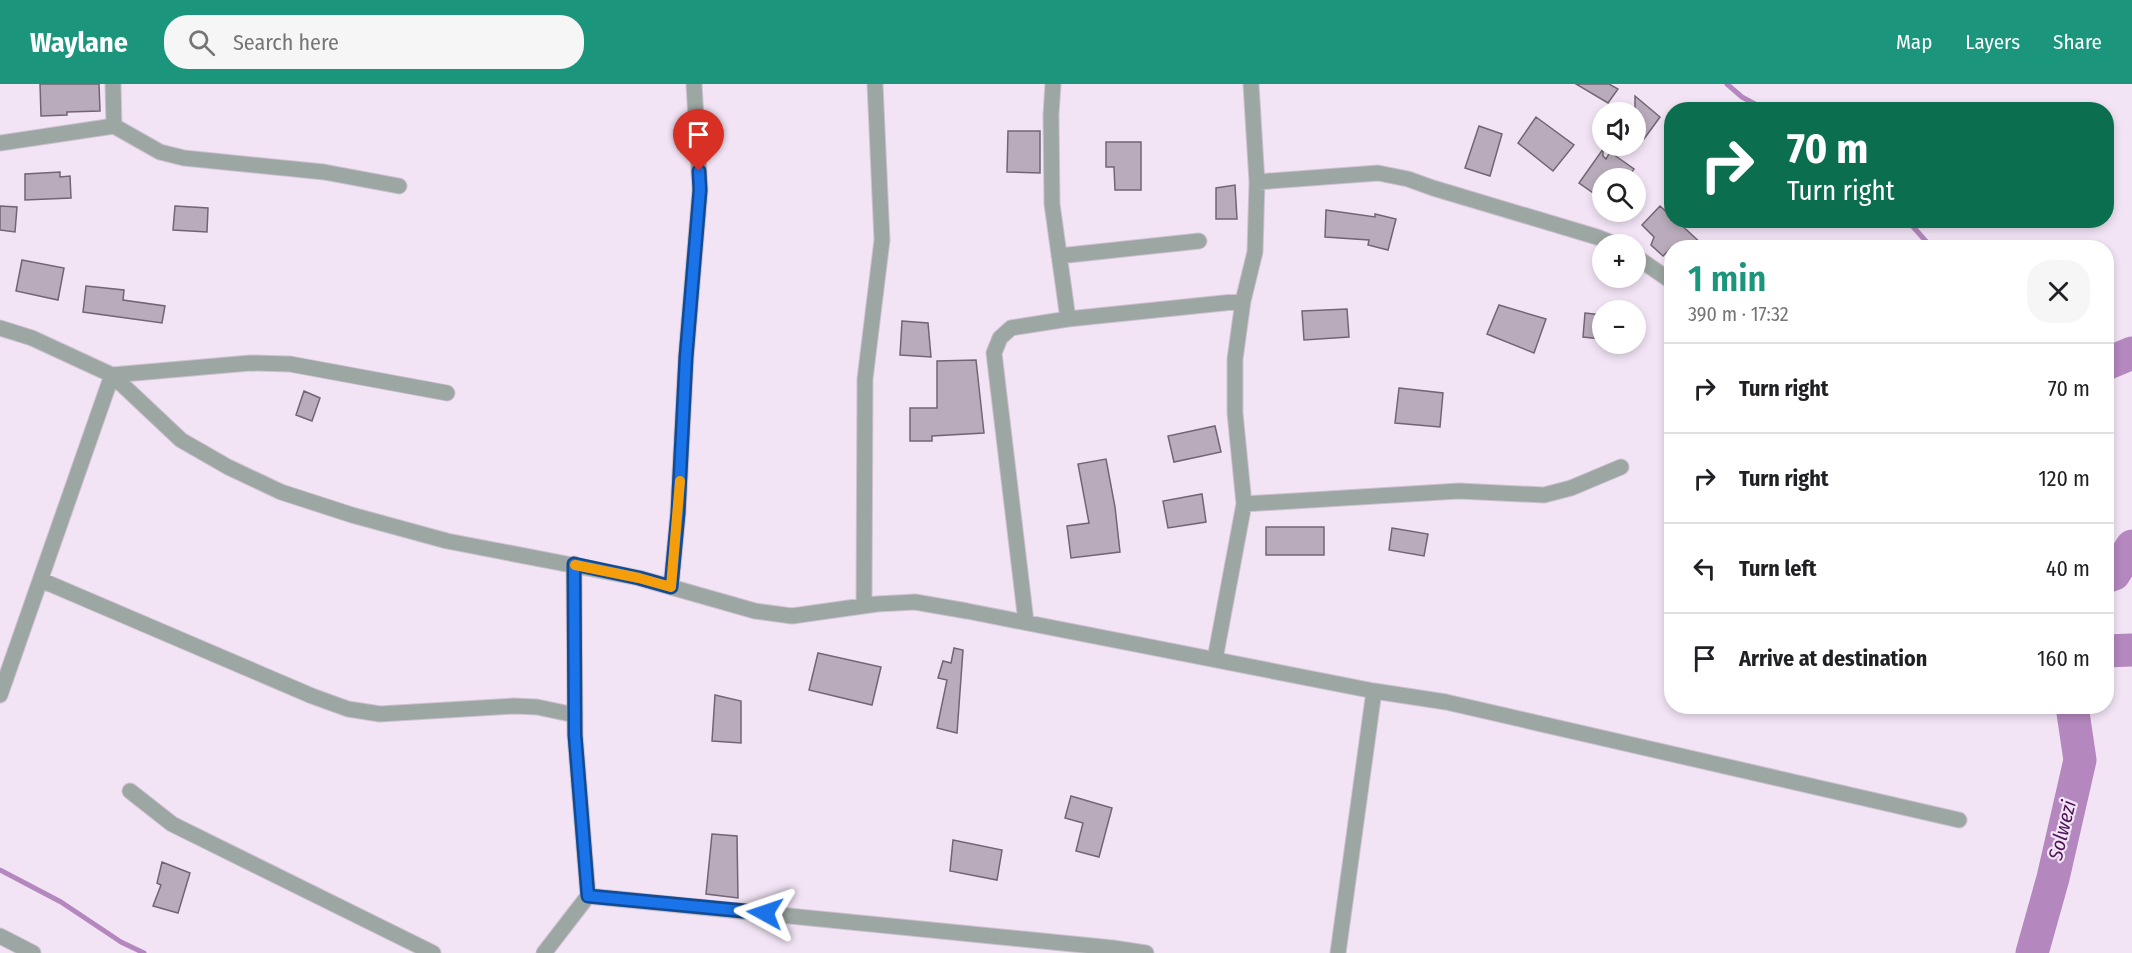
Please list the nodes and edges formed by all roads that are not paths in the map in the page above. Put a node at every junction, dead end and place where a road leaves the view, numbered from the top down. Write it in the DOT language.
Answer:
graph roads {
  1 [pos="113,84"];
  2 [pos="694,84"];
  3 [pos="875,84"];
  4 [pos="1053,84"];
  5 [pos="1251,84"];
  6 [pos="114,126"];
  7 [pos="0,143"];
  8 [pos="1257,182"];
  9 [pos="399,186"];
  10 [pos="1592,236"];
  11 [pos="1199,241"];
  12 [pos="1059,256"];
  13 [pos="1646,263"];
  14 [pos="1664,276"];
  15 [pos="1243,301"];
  16 [pos="1068,319"];
  17 [pos="0,328"];
  18 [pos="112,375"];
  19 [pos="447,393"];
  20 [pos="1621,467"];
  21 [pos="1244,504"];
  22 [pos="574,564"];
  23 [pos="41,580"];
  24 [pos="671,587"];
  25 [pos="864,605"];
  26 [pos="1026,622"];
  27 [pos="1215,658"];
  28 [pos="1374,691"];
  29 [pos="0,695"];
  30 [pos="575,715"];
  31 [pos="130,791"];
  32 [pos="1959,820"];
  33 [pos="588,896"];
  34 [pos="0,936"];
  35 [pos="33,953"];
  36 [pos="433,953"];
  37 [pos="544,953"];
  38 [pos="1146,953"];
  39 [pos="1338,953"];
  1 -- 6 [label="street"];
  2 -- 24 [label="street"];
  3 -- 25 [label="street"];
  4 -- 12 [label="street"];
  5 -- 8 [label="street"];
  6 -- 7 [label="street"];
  6 -- 9 [label="street"];
  8 -- 10 [label="street"];
  8 -- 15 [label="street"];
  11 -- 12 [label="street"];
  12 -- 16 [label="street"];
  13 -- 14 [label="street"];
  15 -- 16 [label="street"];
  15 -- 21 [label="street"];
  16 -- 26 [label="street"];
  17 -- 18 [label="street"];
  18 -- 19 [label="street"];
  18 -- 22 [label="street"];
  18 -- 23 [label="street"];
  20 -- 21 [label="street"];
  21 -- 27 [label="street"];
  22 -- 24 [label="street"];
  22 -- 30 [label="street"];
  23 -- 29 [label="street"];
  23 -- 30 [label="street"];
  24 -- 25 [label="street"];
  25 -- 26 [label="street"];
  26 -- 27 [label="street"];
  27 -- 28 [label="street"];
  28 -- 32 [label="street"];
  28 -- 39 [label="street"];
  30 -- 33 [label="street"];
  31 -- 36 [label="street"];
  33 -- 37 [label="street"];
  33 -- 38 [label="street"];
  34 -- 35 [label="street"];
}
